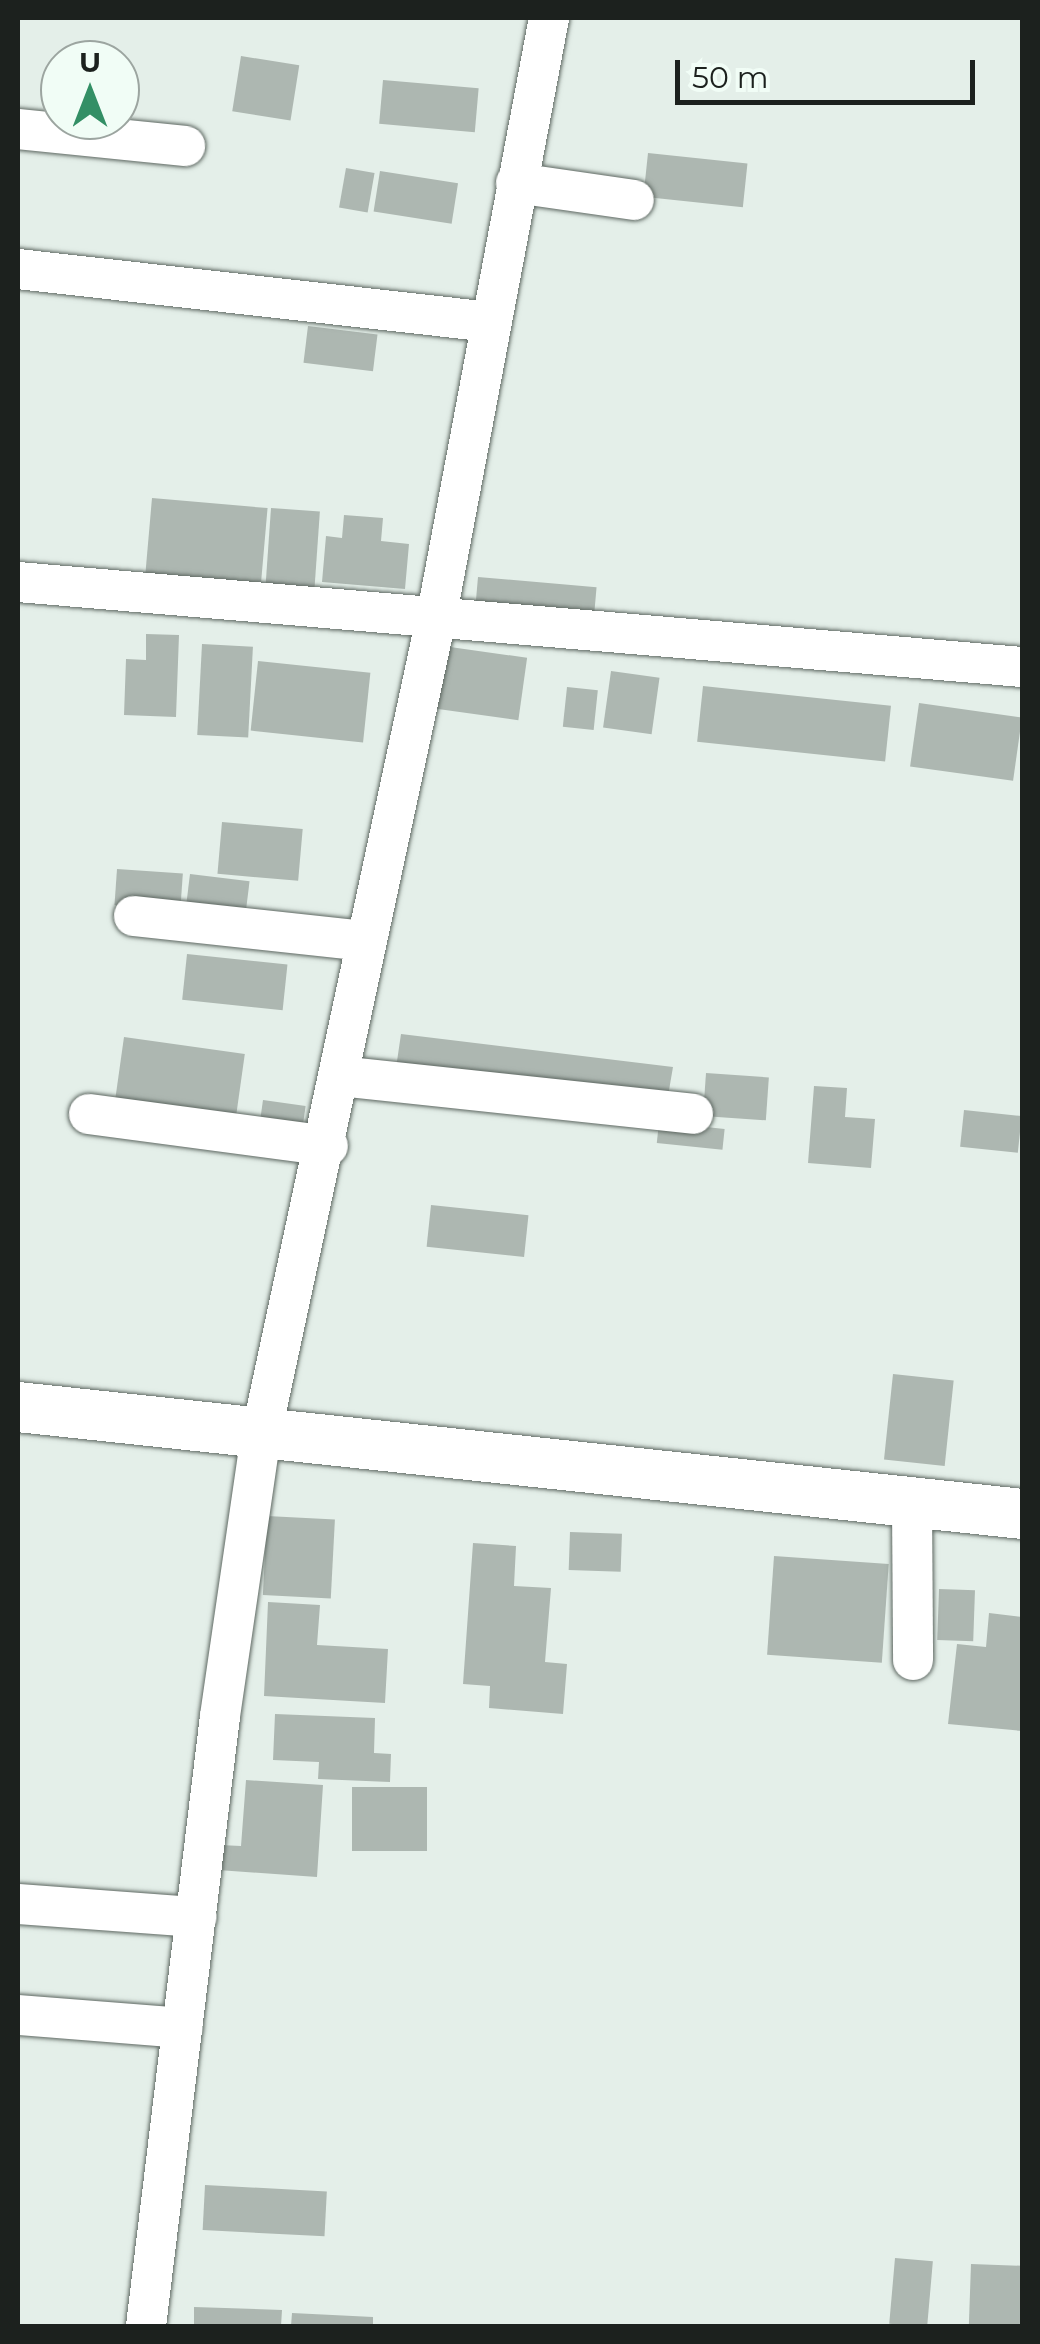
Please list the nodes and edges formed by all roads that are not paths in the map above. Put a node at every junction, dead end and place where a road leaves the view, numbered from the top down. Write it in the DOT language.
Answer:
graph roads {
  1 [pos="548,18"];
  2 [pos="18,129"];
  3 [pos="184,146"];
  4 [pos="516,183"];
  5 [pos="634,200"];
  6 [pos="18,269"];
  7 [pos="489,322"];
  8 [pos="18,582"];
  9 [pos="436,619"];
  10 [pos="1021,667"];
  11 [pos="134,916"];
  12 [pos="365,941"];
  13 [pos="339,1076"];
  14 [pos="89,1114"];
  15 [pos="692,1114"];
  16 [pos="328,1146"];
  17 [pos="18,1407"];
  18 [pos="261,1435"];
  19 [pos="912,1504"];
  20 [pos="1022,1514"];
  21 [pos="912,1660"];
  22 [pos="18,1904"];
  23 [pos="197,1917"];
  24 [pos="18,2016"];
  25 [pos="182,2028"];
  26 [pos="146,2326"];
  1 -- 4 [label="street"];
  2 -- 3 [label="street"];
  4 -- 5 [label="street"];
  4 -- 7 [label="street"];
  6 -- 7 [label="street"];
  7 -- 9 [label="street"];
  8 -- 9 [label="street"];
  9 -- 10 [label="street"];
  9 -- 12 [label="street"];
  11 -- 12 [label="street"];
  12 -- 13 [label="street"];
  13 -- 15 [label="street"];
  13 -- 16 [label="street"];
  14 -- 16 [label="street"];
  16 -- 18 [label="street"];
  17 -- 18 [label="street"];
  18 -- 19 [label="street"];
  18 -- 23 [label="street"];
  19 -- 20 [label="street"];
  19 -- 21 [label="street"];
  22 -- 23 [label="street"];
  23 -- 25 [label="street"];
  24 -- 25 [label="street"];
  25 -- 26 [label="street"];
}
